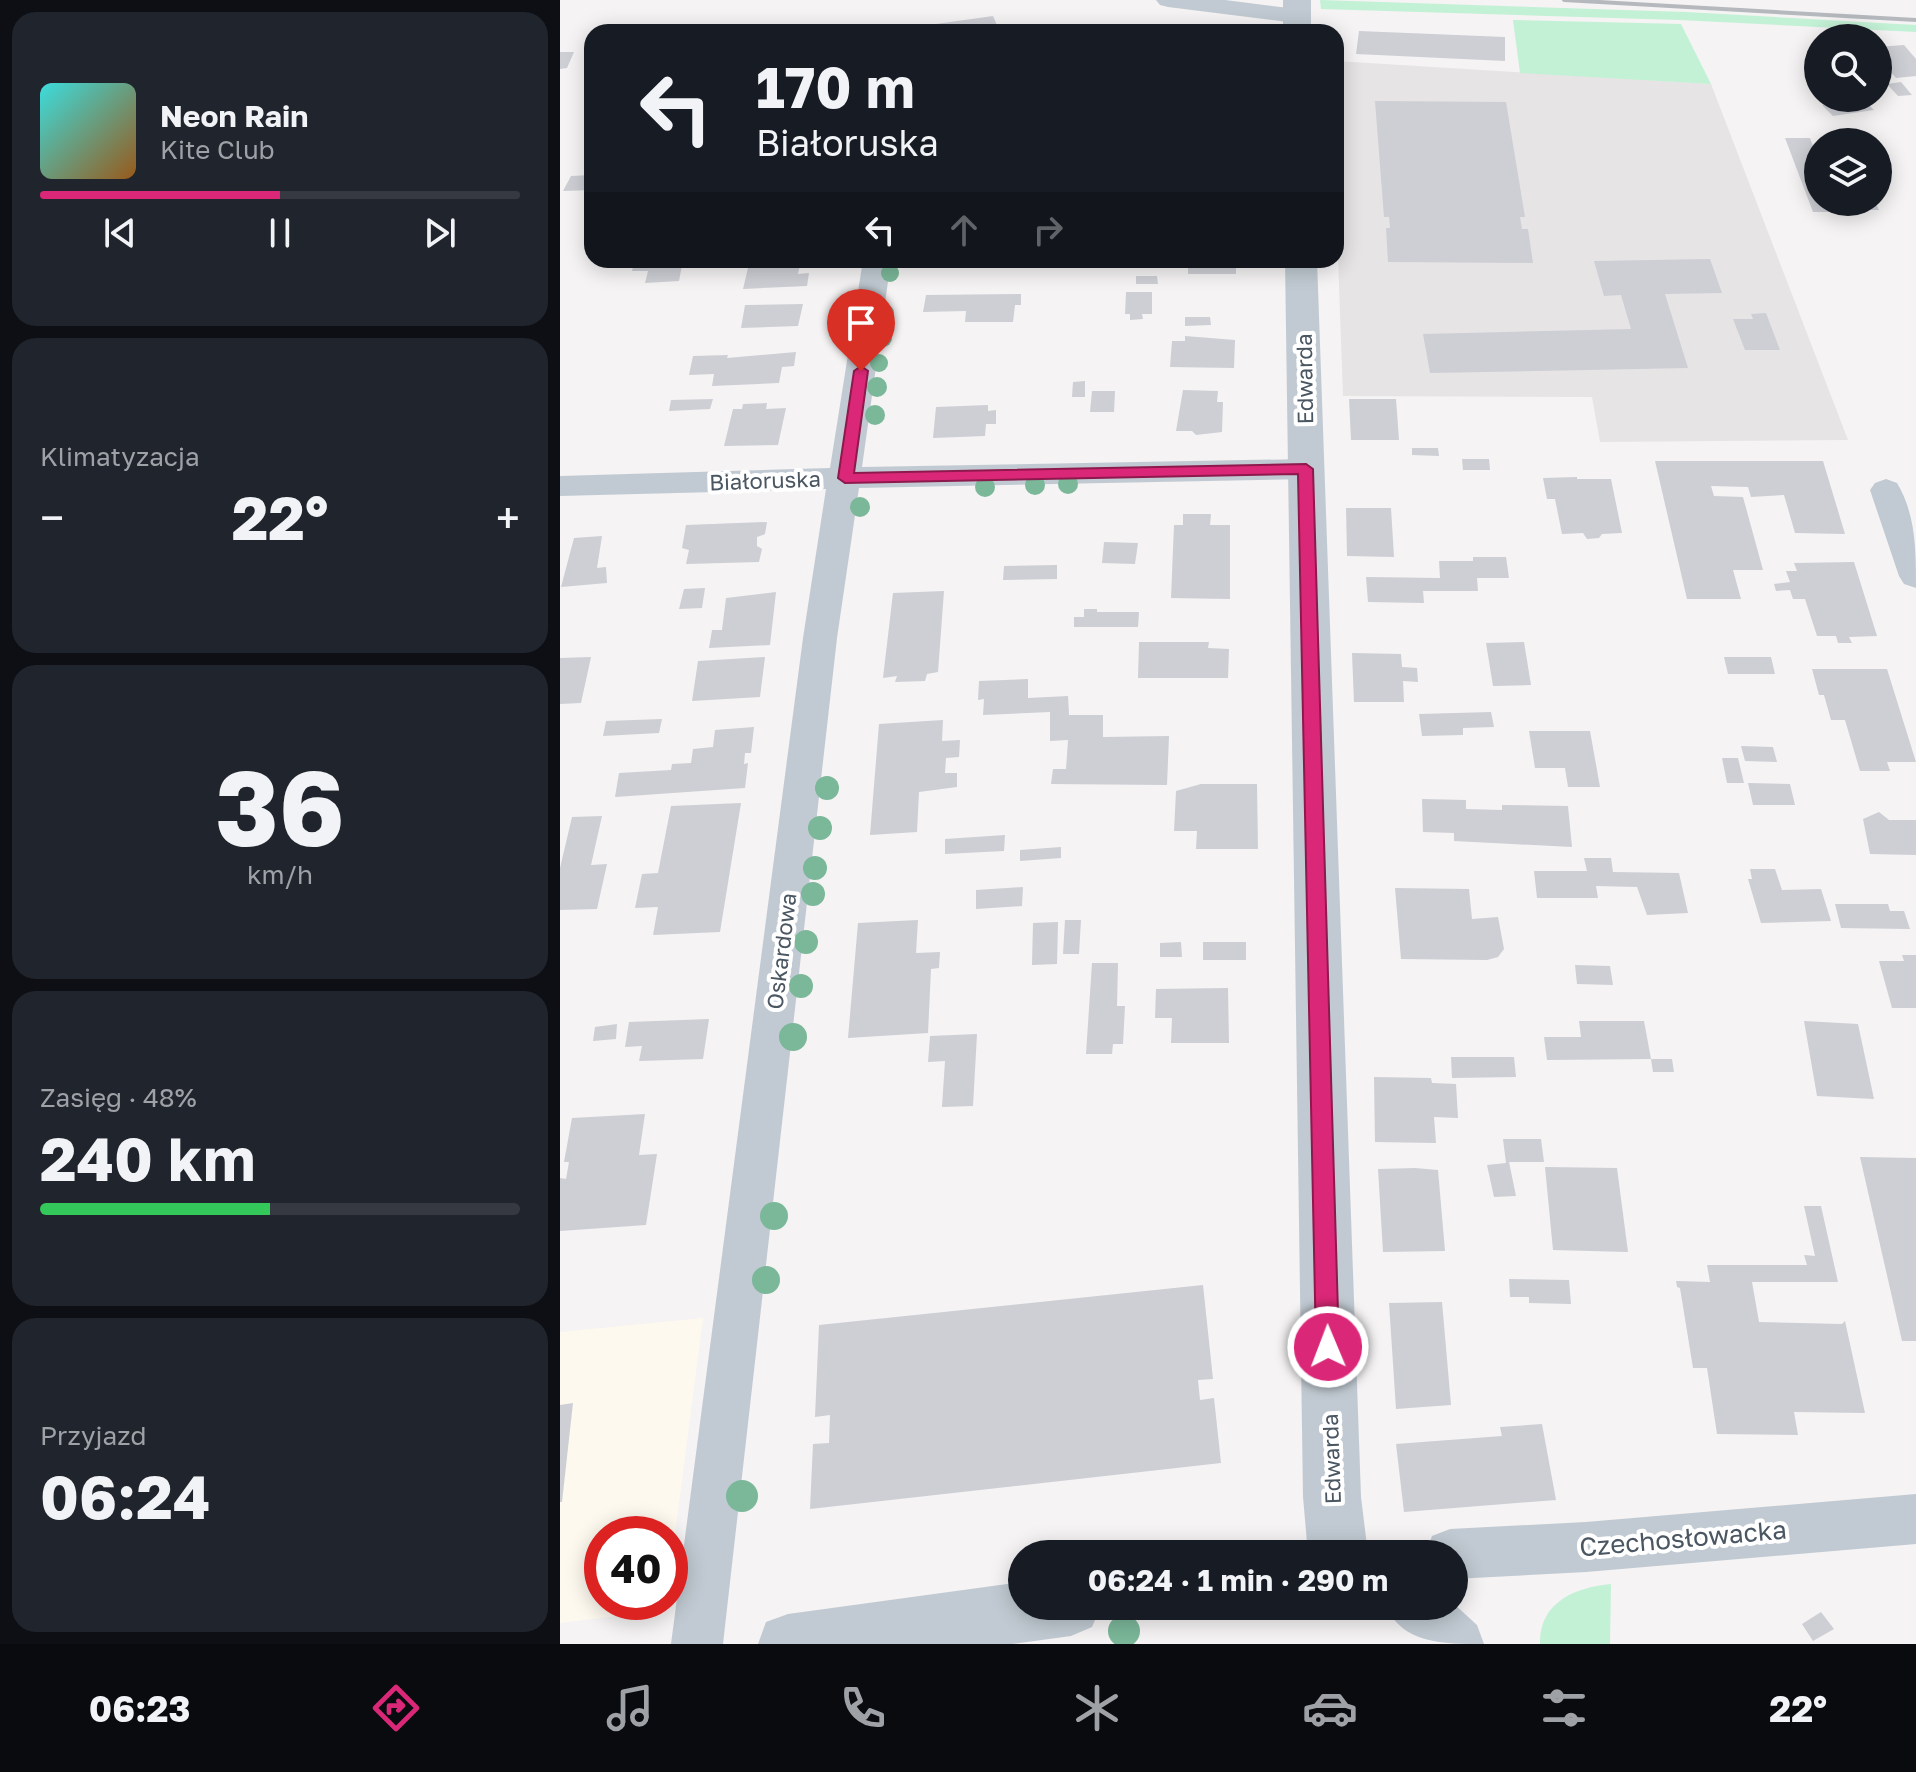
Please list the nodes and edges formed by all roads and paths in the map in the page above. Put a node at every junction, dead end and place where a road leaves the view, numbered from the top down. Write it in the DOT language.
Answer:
graph roads {
  1 [pos="1168,0"];
  2 [pos="1297,16"];
  3 [pos="876,268"];
  4 [pos="1301,268"];
  5 [pos="1306,469"];
  6 [pos="845,478"];
  7 [pos="560,486"];
  8 [pos="1886,490"];
  9 [pos="1916,576"];
  10 [pos="1916,1519"];
  11 [pos="1337,1540"];
  12 [pos="1468,1553"];
  13 [pos="1008,1614"];
  14 [pos="1432,1620"];
  15 [pos="697,1644"];
  16 [pos="788,1644"];
  17 [pos="1458,1644"];
  1 -- 2 [label="street"];
  3 -- 6 [label="street, Oskardowa"];
  4 -- 5 [label="street, Edwarda"];
  5 -- 6 [label="street, Białoruska"];
  5 -- 11 [label="street, Edwarda"];
  6 -- 7 [label="street, Białoruska"];
  6 -- 15 [label="street, Oskardowa"];
  8 -- 9 [label="street"];
  10 -- 12 [label="street, Czechosłowacka"];
  13 -- 16 [label="street"];
  14 -- 17 [label="street"];
}
